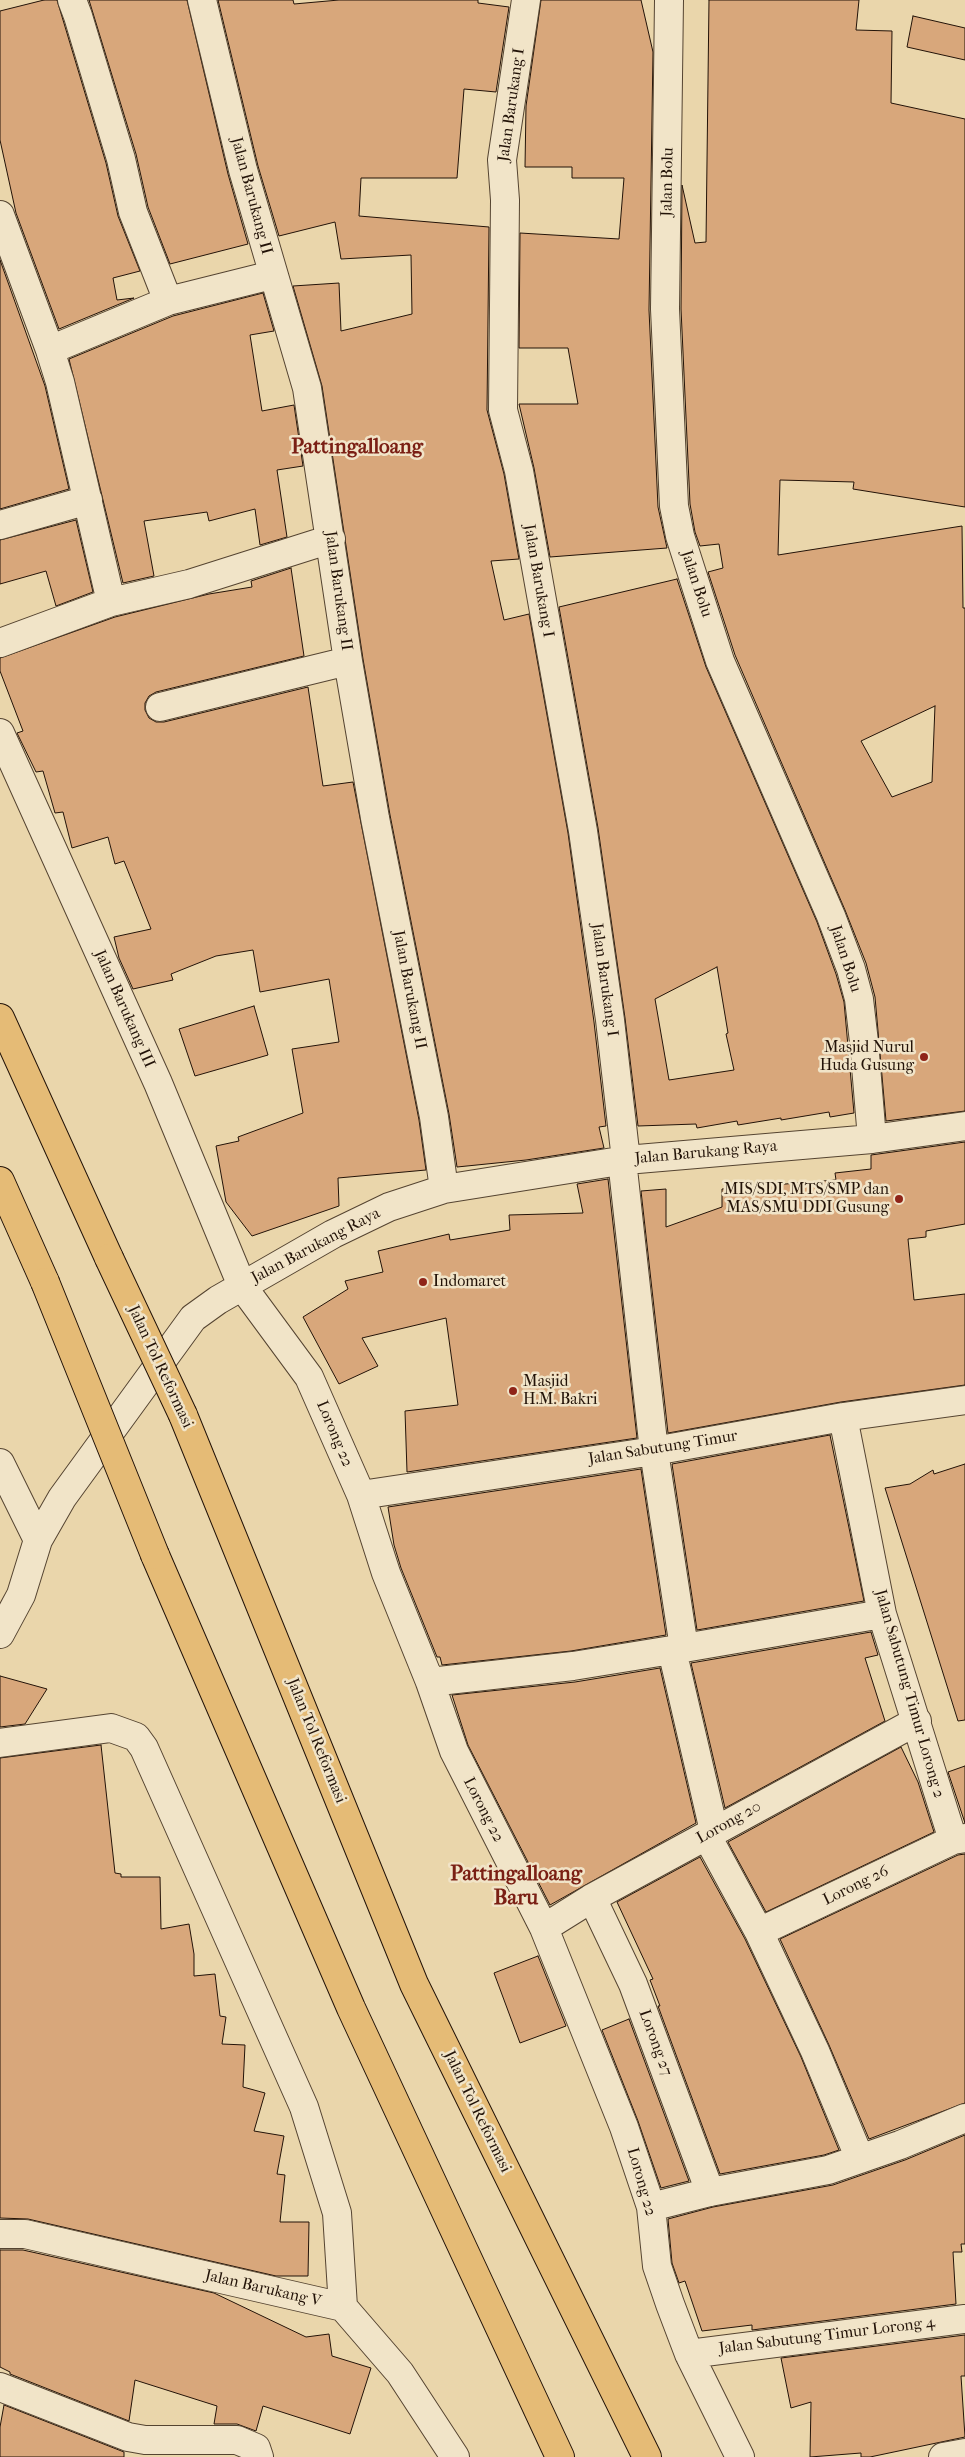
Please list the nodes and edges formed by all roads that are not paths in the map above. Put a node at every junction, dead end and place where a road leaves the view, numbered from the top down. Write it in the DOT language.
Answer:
graph roads {
  1 [pos="72,0"];
  2 [pos="202,0"];
  3 [pos="526,0"];
  4 [pos="669,0"];
  5 [pos="0,215"];
  6 [pos="272,275"];
  7 [pos="168,301"];
  8 [pos="50,350"];
  9 [pos="88,500"];
  10 [pos="0,525"];
  11 [pos="330,538"];
  12 [pos="111,602"];
  13 [pos="0,643"];
  14 [pos="348,661"];
  15 [pos="160,707"];
  16 [pos="0,733"];
  17 [pos="0,1018"];
  18 [pos="965,1126"];
  19 [pos="872,1139"];
  20 [pos="624,1160"];
  21 [pos="0,1180"];
  22 [pos="444,1189"];
  23 [pos="242,1286"];
  24 [pos="965,1400"];
  25 [pos="843,1417"];
  26 [pos="654,1451"];
  27 [pos="0,1464"];
  28 [pos="361,1495"];
  29 [pos="38,1540"];
  30 [pos="882,1614"];
  31 [pos="0,1634"];
  32 [pos="678,1649"];
  33 [pos="430,1682"];
  34 [pos="917,1722"];
  35 [pos="0,1743"];
  36 [pos="710,1833"];
  37 [pos="959,1839"];
  38 [pos="592,1898"];
  39 [pos="544,1928"];
  40 [pos="759,1932"];
  41 [pos="965,2118"];
  42 [pos="860,2159"];
  43 [pos="710,2192"];
  44 [pos="651,2207"];
  45 [pos="0,2234"];
  46 [pos="343,2307"];
  47 [pos="965,2319"];
  48 [pos="688,2354"];
  49 [pos="0,2387"];
  50 [pos="965,2453"];
  51 [pos="260,2457"];
  52 [pos="455,2457"];
  53 [pos="560,2457"];
  54 [pos="647,2457"];
  55 [pos="740,2457"];
  56 [pos="943,2457"];
  1 -- 7 [label="street"];
  2 -- 6 [label="street, Jalan Barukang II"];
  3 -- 20 [label="street, Jalan Barukang I"];
  4 -- 19 [label="street, Jalan Bolu"];
  5 -- 8 [label="street"];
  6 -- 7 [label="street"];
  6 -- 11 [label="street, Jalan Barukang II"];
  7 -- 8 [label="street"];
  8 -- 9 [label="street"];
  9 -- 10 [label="street"];
  9 -- 12 [label="street"];
  11 -- 12 [label="street"];
  11 -- 14 [label="street, Jalan Barukang II"];
  12 -- 13 [label="street"];
  14 -- 15 [label="street"];
  14 -- 22 [label="street, Jalan Barukang II"];
  16 -- 23 [label="street, Jalan Barukang III"];
  17 -- 54 [label="highway, Jalan Tol Reformasi, bridge"];
  18 -- 19 [label="street, Jalan Barukang Raya"];
  19 -- 20 [label="street, Jalan Barukang Raya"];
  20 -- 22 [label="street, Jalan Barukang Raya"];
  20 -- 26 [label="street, Jalan Barukang I"];
  21 -- 53 [label="highway, bridge"];
  22 -- 23 [label="street, Jalan Barukang Raya"];
  23 -- 28 [label="street, Lorong 22"];
  23 -- 29 [label="street, Jalan Barukang Raya"];
  24 -- 25 [label="street, Jalan Sabutung Timur"];
  25 -- 26 [label="street, Jalan Sabutung Timur"];
  25 -- 30 [label="street, Jalan Sabutung Timur Lorong 2"];
  26 -- 28 [label="street, Jalan Sabutung Timur"];
  26 -- 32 [label="street, Jalan Barukang I"];
  27 -- 29 [label="street"];
  28 -- 33 [label="street, Lorong 22"];
  29 -- 31 [label="street, Jalan Barukang Raya"];
  30 -- 32 [label="street"];
  30 -- 34 [label="street, Jalan Sabutung Timur Lorong 2"];
  32 -- 33 [label="street"];
  32 -- 36 [label="street, Jalan Barukang I"];
  33 -- 39 [label="street, Lorong 22"];
  34 -- 36 [label="street, Lorong 20"];
  34 -- 37 [label="street, Jalan Sabutung Timur Lorong 2"];
  35 -- 46 [label="street"];
  36 -- 38 [label="street, Lorong 20"];
  36 -- 40 [label="street, Jalan Barukang I"];
  37 -- 40 [label="street, Lorong 26"];
  38 -- 39 [label="street, Lorong 20"];
  38 -- 43 [label="street, Lorong 27"];
  39 -- 44 [label="street, Lorong 22"];
  40 -- 42 [label="street, Jalan Barukang I"];
  41 -- 42 [label="street"];
  42 -- 43 [label="street"];
  43 -- 44 [label="street"];
  44 -- 48 [label="street, Lorong 22"];
  45 -- 46 [label="street, Jalan Barukang V"];
  46 -- 52 [label="street, Jalan Barukang V"];
  47 -- 48 [label="street, Jalan Sabutung Timur Lorong 4"];
  48 -- 55 [label="street, Lorong 22"];
  49 -- 51 [label="street"];
  50 -- 56 [label="street"];
}
